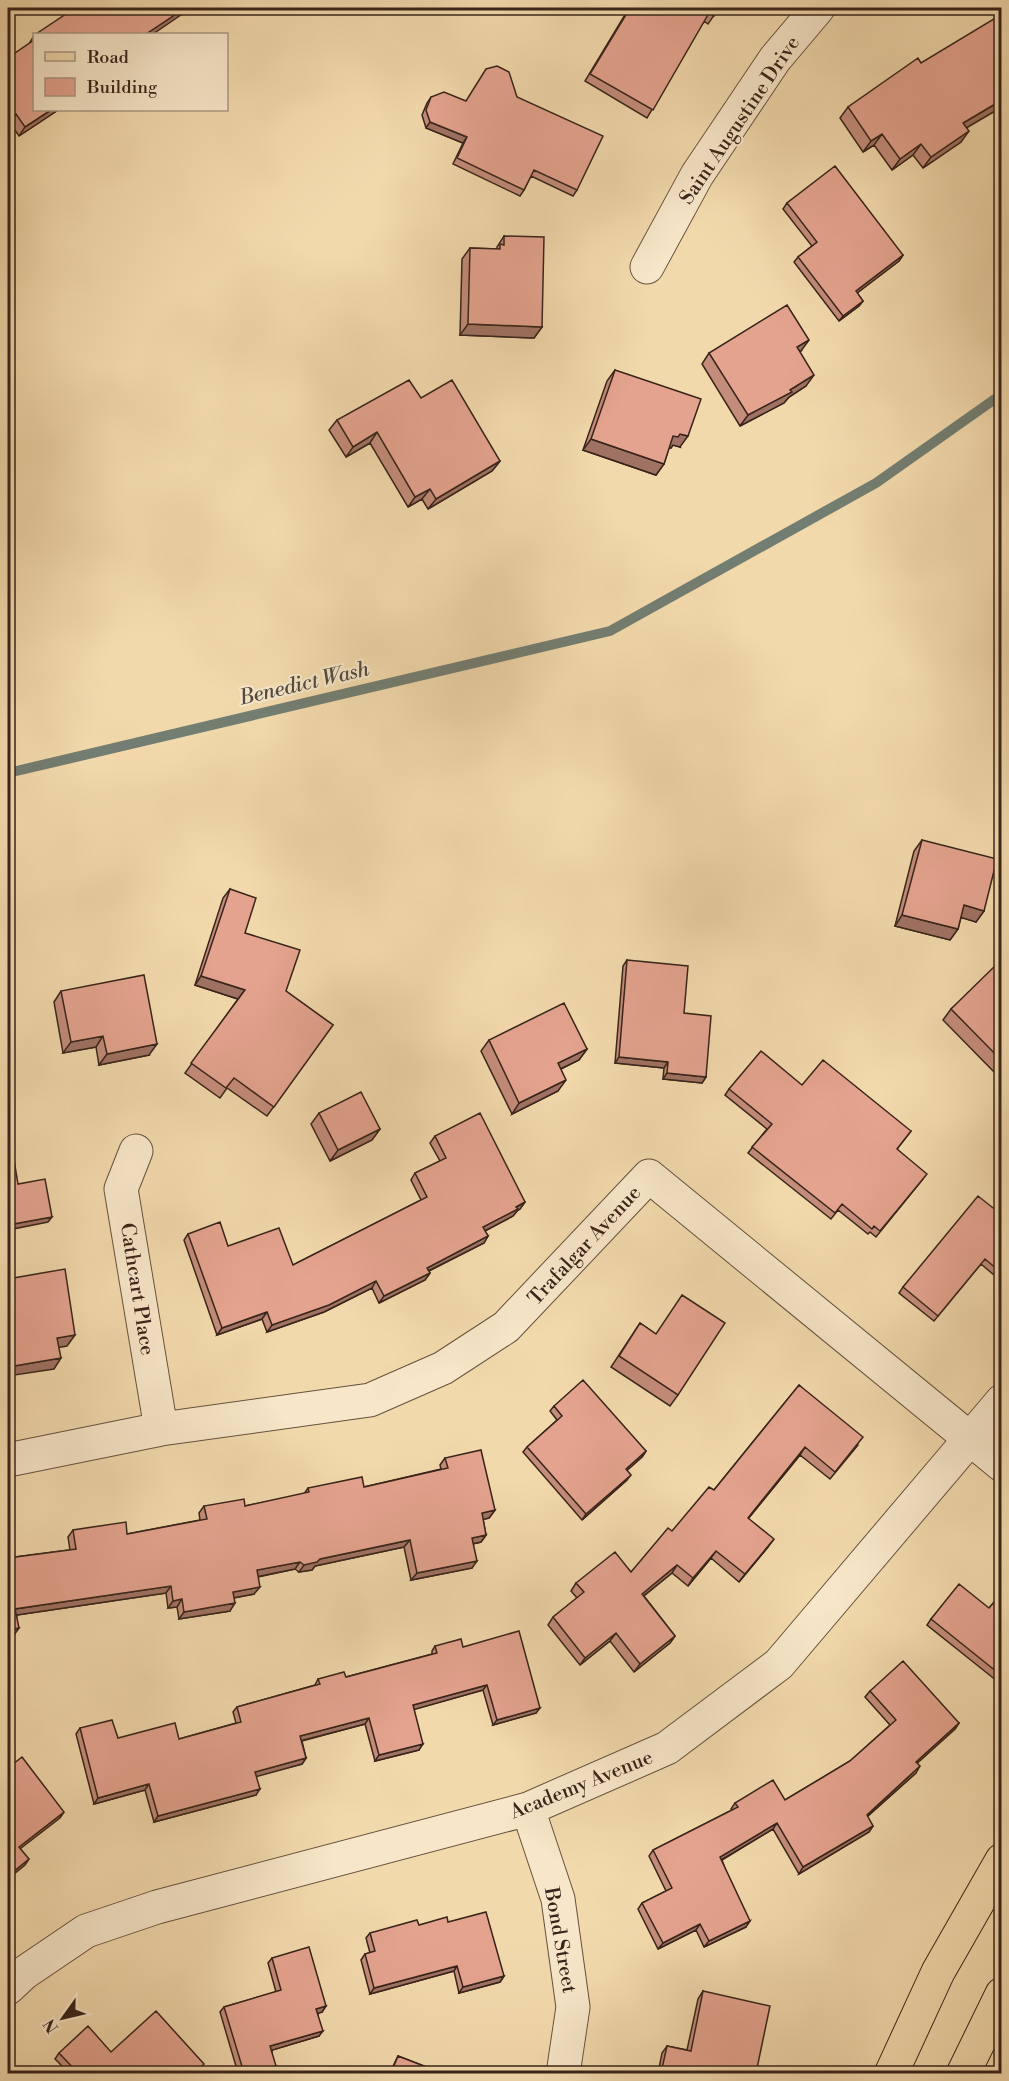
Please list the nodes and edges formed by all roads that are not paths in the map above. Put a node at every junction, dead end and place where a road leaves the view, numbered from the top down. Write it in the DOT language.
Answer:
graph roads {
  1 [pos="818,8"];
  2 [pos="647,267"];
  3 [pos="136,1151"];
  4 [pos="1002,1401"];
  5 [pos="161,1429"];
  6 [pos="969,1437"];
  7 [pos="8,1460"];
  8 [pos="1002,1465"];
  9 [pos="528,1809"];
  10 [pos="1002,1860"];
  11 [pos="8,1988"];
  12 [pos="1002,1994"];
  13 [pos="563,2073"];
  14 [pos="891,2073"];
  15 [pos="963,2073"];
  1 -- 2 [label="street, Saint Augustine Drive"];
  3 -- 5 [label="street, Cathcart Place"];
  4 -- 6 [label="street, Academy Avenue"];
  5 -- 6 [label="street, Trafalgar Avenue"];
  5 -- 7 [label="street"];
  6 -- 8 [label="street, Trafalgar Avenue"];
  6 -- 9 [label="street, Academy Avenue"];
  9 -- 11 [label="street, Academy Avenue"];
  9 -- 13 [label="street, Bond Street"];
  10 -- 14 [label="main road"];
  12 -- 15 [label="main road"];
}
